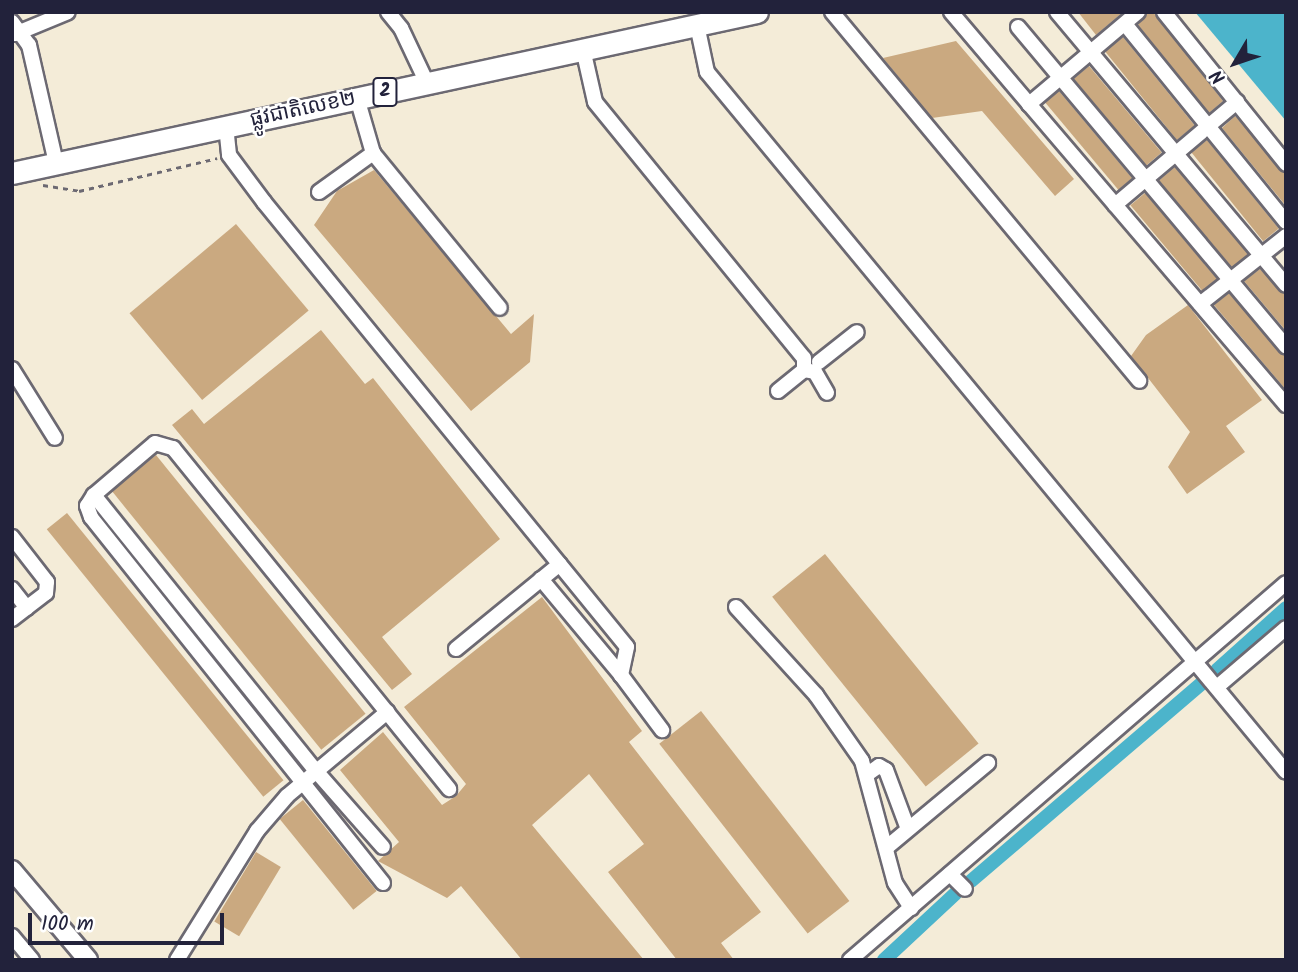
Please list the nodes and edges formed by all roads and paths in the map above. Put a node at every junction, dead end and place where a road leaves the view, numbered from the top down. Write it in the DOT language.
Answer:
graph roads {
  1 [pos="68,12"];
  2 [pos="388,12"];
  3 [pos="832,12"];
  4 [pos="951,12"];
  5 [pos="1057,12"];
  6 [pos="1138,12"];
  7 [pos="1164,12"];
  8 [pos="748,13"];
  9 [pos="1125,24"];
  10 [pos="697,25"];
  11 [pos="1018,27"];
  12 [pos="15,30"];
  13 [pos="583,49"];
  14 [pos="1090,54"];
  15 [pos="1060,78"];
  16 [pos="427,83"];
  17 [pos="357,98"];
  18 [pos="1237,102"];
  19 [pos="1029,104"];
  20 [pos="226,127"];
  21 [pos="1206,127"];
  22 [pos="373,153"];
  23 [pos="1174,153"];
  24 [pos="229,155"];
  25 [pos="56,163"];
  26 [pos="1286,164"];
  27 [pos="12,173"];
  28 [pos="1144,178"];
  29 [pos="35,183"];
  30 [pos="319,192"];
  31 [pos="1115,205"];
  32 [pos="1286,222"];
  33 [pos="1286,236"];
  34 [pos="1261,255"];
  35 [pos="1230,280"];
  36 [pos="1286,285"];
  37 [pos="1200,304"];
  38 [pos="500,308"];
  39 [pos="857,332"];
  40 [pos="1286,346"];
  41 [pos="810,365"];
  42 [pos="12,369"];
  43 [pos="1139,381"];
  44 [pos="778,391"];
  45 [pos="827,393"];
  46 [pos="1286,405"];
  47 [pos="55,438"];
  48 [pos="94,495"];
  49 [pos="12,537"];
  50 [pos="560,564"];
  51 [pos="541,579"];
  52 [pos="1286,583"];
  53 [pos="12,589"];
  54 [pos="736,607"];
  55 [pos="27,608"];
  56 [pos="12,619"];
  57 [pos="1286,628"];
  58 [pos="456,649"];
  59 [pos="1195,660"];
  60 [pos="621,676"];
  61 [pos="1217,687"];
  62 [pos="387,712"];
  63 [pos="662,730"];
  64 [pos="988,763"];
  65 [pos="316,771"];
  66 [pos="1286,772"];
  67 [pos="869,774"];
  68 [pos="304,781"];
  69 [pos="449,789"];
  70 [pos="908,828"];
  71 [pos="383,847"];
  72 [pos="886,848"];
  73 [pos="12,870"];
  74 [pos="950,874"];
  75 [pos="383,883"];
  76 [pos="965,890"];
  77 [pos="911,908"];
  78 [pos="12,936"];
  79 [pos="33,960"];
  80 [pos="88,960"];
  81 [pos="177,960"];
  82 [pos="850,960"];
  1 -- 12 [label="street"];
  2 -- 16 [label="street"];
  3 -- 43 [label="street"];
  4 -- 19 [label="street"];
  5 -- 14 [label="street"];
  6 -- 9 [label="street"];
  7 -- 18 [label="street"];
  8 -- 10 [label="highway, ផ្លូវជាតិលេខ២ / 2"];
  9 -- 14 [label="street"];
  9 -- 21 [label="street"];
  10 -- 13 [label="highway, ផ្លូវជាតិលេខ២ / 2"];
  10 -- 59 [label="street"];
  11 -- 15 [label="street"];
  12 -- 25 [label="street"];
  13 -- 16 [label="highway, ផ្លូវជាតិលេខ២ / 2"];
  13 -- 41 [label="street"];
  14 -- 15 [label="street"];
  14 -- 23 [label="street"];
  15 -- 19 [label="street"];
  15 -- 28 [label="street"];
  16 -- 17 [label="highway, ផ្លូវជាតិលេខ២ / 2"];
  17 -- 20 [label="highway, ផ្លូវជាតិលេខ២ / 2"];
  17 -- 22 [label="street"];
  18 -- 21 [label="street"];
  18 -- 26 [label="street"];
  19 -- 31 [label="street"];
  20 -- 24 [label="street"];
  20 -- 25 [label="highway, ផ្លូវជាតិលេខ២ / 2"];
  21 -- 23 [label="street"];
  21 -- 32 [label="street"];
  22 -- 30 [label="street"];
  22 -- 38 [label="street"];
  23 -- 28 [label="street"];
  23 -- 34 [label="street"];
  24 -- 29 [label="path"];
  24 -- 50 [label="street"];
  25 -- 27 [label="highway, ផ្លូវជាតិលេខ២ / 2"];
  28 -- 31 [label="street"];
  28 -- 35 [label="street"];
  31 -- 37 [label="street"];
  33 -- 34 [label="street"];
  34 -- 35 [label="street"];
  34 -- 36 [label="street"];
  35 -- 37 [label="street"];
  35 -- 40 [label="street"];
  37 -- 46 [label="street"];
  39 -- 41 [label="street"];
  41 -- 44 [label="street"];
  41 -- 45 [label="street"];
  42 -- 47 [label="street"];
  48 -- 62 [label="street"];
  48 -- 65 [label="street"];
  48 -- 68 [label="street"];
  49 -- 55 [label="street"];
  50 -- 51 [label="street"];
  50 -- 60 [label="street"];
  51 -- 58 [label="street"];
  51 -- 60 [label="street"];
  52 -- 59 [label="street"];
  53 -- 55 [label="street"];
  54 -- 67 [label="street"];
  55 -- 56 [label="street"];
  57 -- 61 [label="street"];
  59 -- 61 [label="street"];
  59 -- 74 [label="street"];
  60 -- 63 [label="street"];
  61 -- 66 [label="street"];
  62 -- 65 [label="street"];
  62 -- 69 [label="street"];
  64 -- 70 [label="street"];
  65 -- 68 [label="street"];
  65 -- 71 [label="street"];
  67 -- 70 [label="street"];
  67 -- 72 [label="street"];
  68 -- 75 [label="street"];
  68 -- 81 [label="street"];
  70 -- 72 [label="street"];
  72 -- 77 [label="street"];
  73 -- 80 [label="main road"];
  74 -- 76 [label="street"];
  74 -- 77 [label="street"];
  77 -- 82 [label="street"];
  78 -- 79 [label="street"];
}
